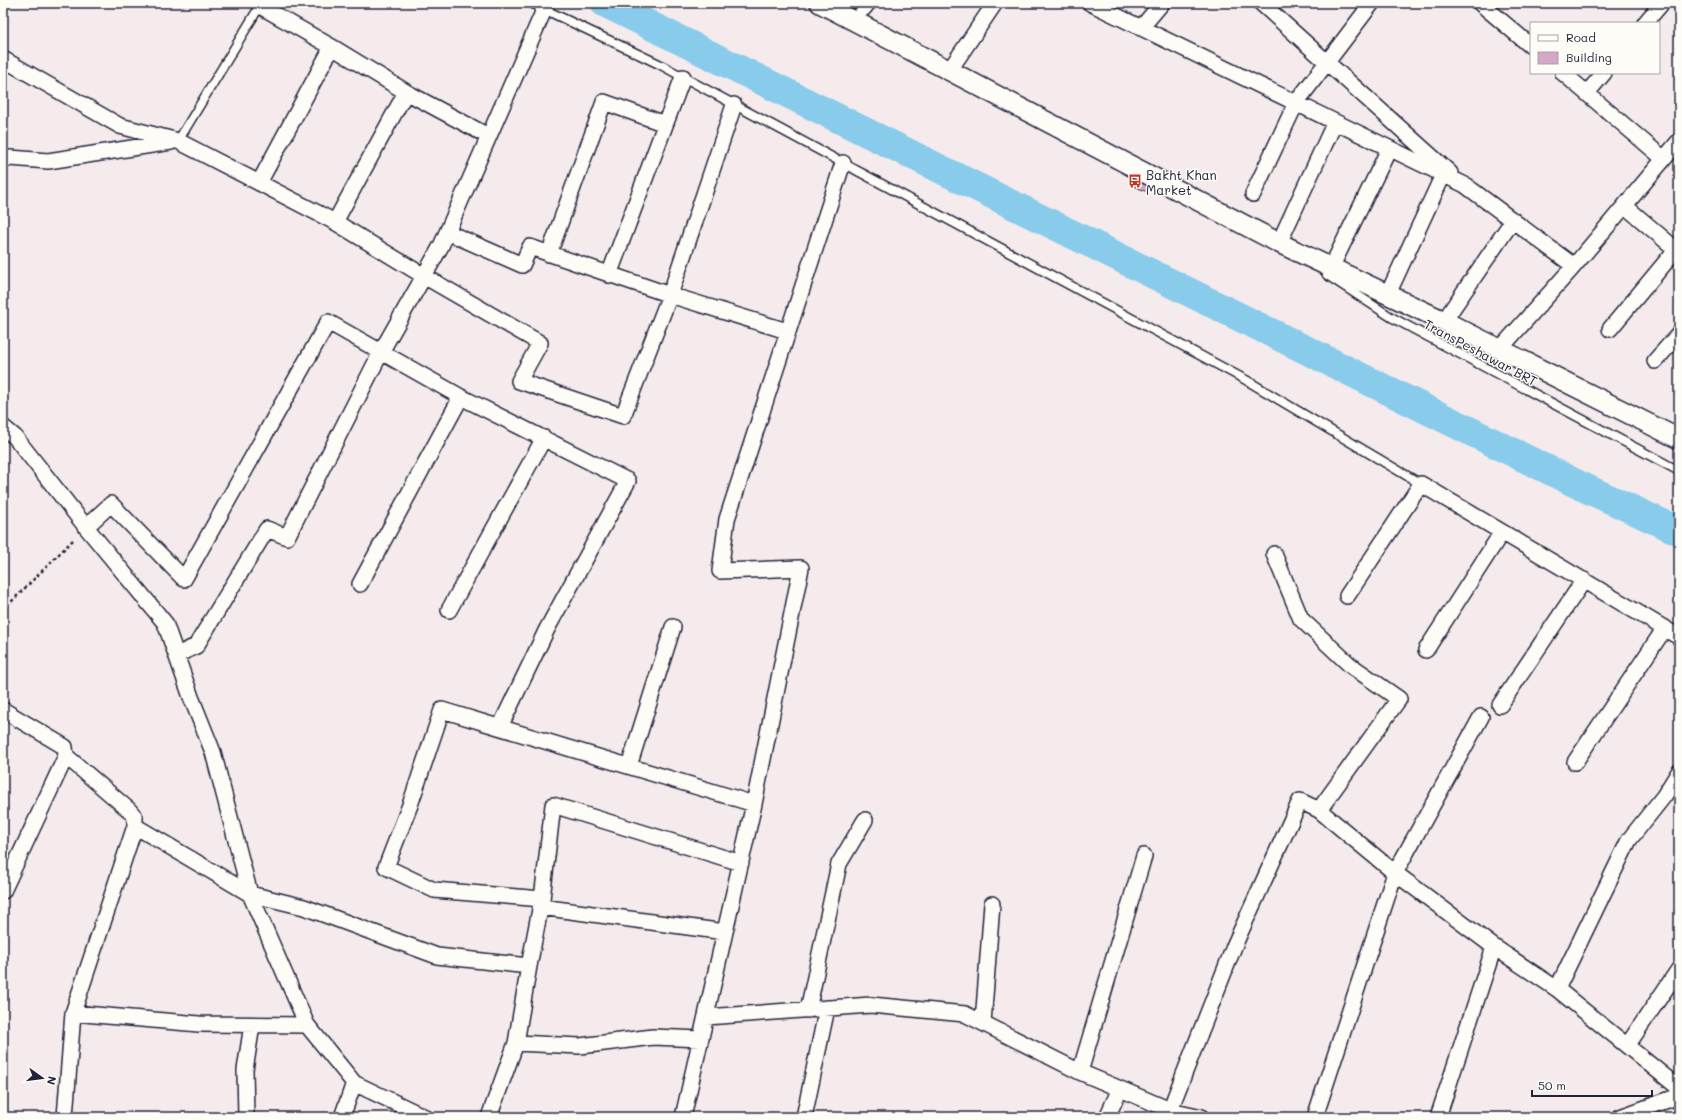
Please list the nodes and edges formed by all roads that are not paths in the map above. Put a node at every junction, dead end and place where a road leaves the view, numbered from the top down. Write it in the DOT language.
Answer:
graph roads {
  1 [pos="820,3"];
  2 [pos="995,3"];
  3 [pos="1090,3"];
  4 [pos="1162,3"];
  5 [pos="1261,3"];
  6 [pos="1372,3"];
  7 [pos="1480,3"];
  8 [pos="1662,3"];
  9 [pos="260,4"];
  10 [pos="538,6"];
  11 [pos="1646,22"];
  12 [pos="1141,28"];
  13 [pos="1530,45"];
  14 [pos="332,47"];
  15 [pos="3,58"];
  16 [pos="1326,62"];
  17 [pos="948,70"];
  18 [pos="1564,74"];
  19 [pos="1603,74"];
  20 [pos="683,77"];
  21 [pos="406,92"];
  22 [pos="1587,93"];
  23 [pos="1296,103"];
  24 [pos="734,105"];
  25 [pos="1335,122"];
  26 [pos="665,124"];
  27 [pos="488,136"];
  28 [pos="178,141"];
  29 [pos="1679,141"];
  30 [pos="1389,148"];
  31 [pos="1664,159"];
  32 [pos="3,161"];
  33 [pos="843,163"];
  34 [pos="1443,175"];
  35 [pos="259,183"];
  36 [pos="1464,185"];
  37 [pos="1253,194"];
  38 [pos="1625,206"];
  39 [pos="1513,220"];
  40 [pos="335,222"];
  41 [pos="447,232"];
  42 [pos="1279,243"];
  43 [pos="1678,249"];
  44 [pos="549,254"];
  45 [pos="1574,266"];
  46 [pos="1331,268"];
  47 [pos="609,275"];
  48 [pos="424,276"];
  49 [pos="1388,294"];
  50 [pos="670,295"];
  51 [pos="1444,321"];
  52 [pos="1610,329"];
  53 [pos="787,331"];
  54 [pos="1679,334"];
  55 [pos="1500,349"];
  56 [pos="381,352"];
  57 [pos="1656,362"];
  58 [pos="461,397"];
  59 [pos="3,428"];
  60 [pos="544,438"];
  61 [pos="1679,439"];
  62 [pos="1679,471"];
  63 [pos="1421,484"];
  64 [pos="86,527"];
  65 [pos="1502,532"];
  66 [pos="1274,554"];
  67 [pos="1584,580"];
  68 [pos="360,584"];
  69 [pos="1347,596"];
  70 [pos="450,610"];
  71 [pos="673,627"];
  72 [pos="1665,628"];
  73 [pos="1679,637"];
  74 [pos="1426,650"];
  75 [pos="177,655"];
  76 [pos="1500,705"];
  77 [pos="3,710"];
  78 [pos="1481,717"];
  79 [pos="500,727"];
  80 [pos="66,756"];
  81 [pos="1575,762"];
  82 [pos="629,766"];
  83 [pos="1679,772"];
  84 [pos="754,804"];
  85 [pos="1320,810"];
  86 [pos="865,820"];
  87 [pos="135,826"];
  88 [pos="1144,856"];
  89 [pos="741,863"];
  90 [pos="1395,873"];
  91 [pos="3,891"];
  92 [pos="250,894"];
  93 [pos="541,903"];
  94 [pos="992,904"];
  95 [pos="725,932"];
  96 [pos="1494,947"];
  97 [pos="529,966"];
  98 [pos="1679,969"];
  99 [pos="1557,989"];
  100 [pos="827,1008"];
  101 [pos="808,1010"];
  102 [pos="73,1013"];
  103 [pos="706,1017"];
  104 [pos="983,1023"];
  105 [pos="252,1025"];
  106 [pos="307,1025"];
  107 [pos="701,1039"];
  108 [pos="516,1043"];
  109 [pos="1627,1046"];
  110 [pos="1080,1072"];
  111 [pos="354,1083"];
  112 [pos="1120,1088"];
  113 [pos="1679,1088"];
  114 [pos="1679,1096"];
  115 [pos="1170,1110"];
  116 [pos="65,1117"];
  117 [pos="246,1117"];
  118 [pos="342,1117"];
  119 [pos="425,1117"];
  120 [pos="489,1117"];
  121 [pos="683,1117"];
  122 [pos="804,1117"];
  123 [pos="1107,1117"];
  124 [pos="1202,1117"];
  125 [pos="1315,1117"];
  126 [pos="1438,1117"];
  127 [pos="1620,1117"];
  1 -- 17 [label="street"];
  2 -- 17 [label="street"];
  3 -- 12 [label="street"];
  4 -- 12 [label="street"];
  5 -- 16 [label="street"];
  6 -- 16 [label="street"];
  7 -- 13 [label="street"];
  8 -- 11 [label="street"];
  9 -- 14 [label="street"];
  9 -- 28 [label="lane"];
  10 -- 20 [label="lane"];
  10 -- 27 [label="street"];
  12 -- 23 [label="street"];
  14 -- 21 [label="street"];
  14 -- 35 [label="street"];
  15 -- 28 [label="street"];
  16 -- 23 [label="street"];
  16 -- 36 [label="street"];
  17 -- 42 [label="street"];
  18 -- 22 [label="street"];
  19 -- 22 [label="street"];
  20 -- 24 [label="lane"];
  20 -- 26 [label="street"];
  21 -- 27 [label="street"];
  21 -- 40 [label="street"];
  22 -- 31 [label="street"];
  23 -- 25 [label="street"];
  23 -- 37 [label="street"];
  24 -- 33 [label="lane"];
  24 -- 50 [label="street"];
  25 -- 30 [label="street"];
  25 -- 42 [label="street"];
  26 -- 44 [label="street"];
  26 -- 47 [label="street"];
  27 -- 41 [label="street"];
  28 -- 32 [label="street"];
  28 -- 35 [label="street"];
  29 -- 31 [label="street"];
  30 -- 34 [label="street"];
  30 -- 46 [label="street"];
  31 -- 38 [label="street"];
  33 -- 53 [label="street"];
  33 -- 63 [label="lane"];
  34 -- 36 [label="street"];
  34 -- 49 [label="street"];
  35 -- 40 [label="street"];
  36 -- 39 [label="street"];
  38 -- 43 [label="street"];
  38 -- 45 [label="street"];
  39 -- 45 [label="street"];
  39 -- 51 [label="street"];
  40 -- 48 [label="street"];
  41 -- 44 [label="street"];
  41 -- 48 [label="street"];
  42 -- 46 [label="street"];
  42 -- 62 [label="lane, TransPeshawar BRT"];
  43 -- 52 [label="street"];
  44 -- 47 [label="street"];
  45 -- 55 [label="street"];
  46 -- 49 [label="street"];
  47 -- 50 [label="street"];
  48 -- 50 [label="street"];
  48 -- 56 [label="street"];
  49 -- 51 [label="street"];
  50 -- 53 [label="street"];
  51 -- 55 [label="street"];
  53 -- 84 [label="street"];
  54 -- 57 [label="street"];
  55 -- 61 [label="street"];
  56 -- 58 [label="street"];
  56 -- 64 [label="street"];
  56 -- 75 [label="street"];
  58 -- 60 [label="street"];
  58 -- 68 [label="street"];
  59 -- 64 [label="street"];
  60 -- 70 [label="street"];
  60 -- 79 [label="street"];
  63 -- 65 [label="street"];
  63 -- 69 [label="street"];
  64 -- 75 [label="street"];
  65 -- 67 [label="street"];
  65 -- 74 [label="street"];
  66 -- 85 [label="street"];
  67 -- 72 [label="street"];
  67 -- 76 [label="street"];
  71 -- 82 [label="street"];
  72 -- 73 [label="street"];
  72 -- 81 [label="street"];
  75 -- 92 [label="street"];
  77 -- 80 [label="street"];
  78 -- 90 [label="street"];
  79 -- 82 [label="street"];
  79 -- 93 [label="street"];
  80 -- 87 [label="street"];
  80 -- 91 [label="street"];
  82 -- 84 [label="street"];
  83 -- 99 [label="street"];
  84 -- 89 [label="street"];
  85 -- 90 [label="street"];
  85 -- 115 [label="street"];
  86 -- 101 [label="street"];
  87 -- 92 [label="street"];
  87 -- 102 [label="street"];
  88 -- 110 [label="street"];
  89 -- 93 [label="street"];
  89 -- 95 [label="street"];
  90 -- 96 [label="street"];
  90 -- 125 [label="street"];
  92 -- 97 [label="street"];
  92 -- 106 [label="street"];
  93 -- 95 [label="street"];
  93 -- 97 [label="street"];
  94 -- 104 [label="street"];
  95 -- 103 [label="street"];
  96 -- 99 [label="street"];
  96 -- 126 [label="street"];
  97 -- 108 [label="street"];
  98 -- 109 [label="street"];
  99 -- 109 [label="street"];
  100 -- 101 [label="street"];
  100 -- 104 [label="street"];
  100 -- 122 [label="street"];
  101 -- 103 [label="street"];
  102 -- 105 [label="street"];
  102 -- 116 [label="street"];
  103 -- 107 [label="street"];
  104 -- 110 [label="street"];
  105 -- 106 [label="street"];
  105 -- 117 [label="street"];
  106 -- 111 [label="street"];
  107 -- 108 [label="street"];
  107 -- 121 [label="street"];
  108 -- 120 [label="street"];
  109 -- 113 [label="street"];
  110 -- 112 [label="street"];
  111 -- 118 [label="street"];
  111 -- 119 [label="street"];
  112 -- 115 [label="street"];
  112 -- 123 [label="street"];
  114 -- 127 [label="street"];
  115 -- 124 [label="street"];
}
